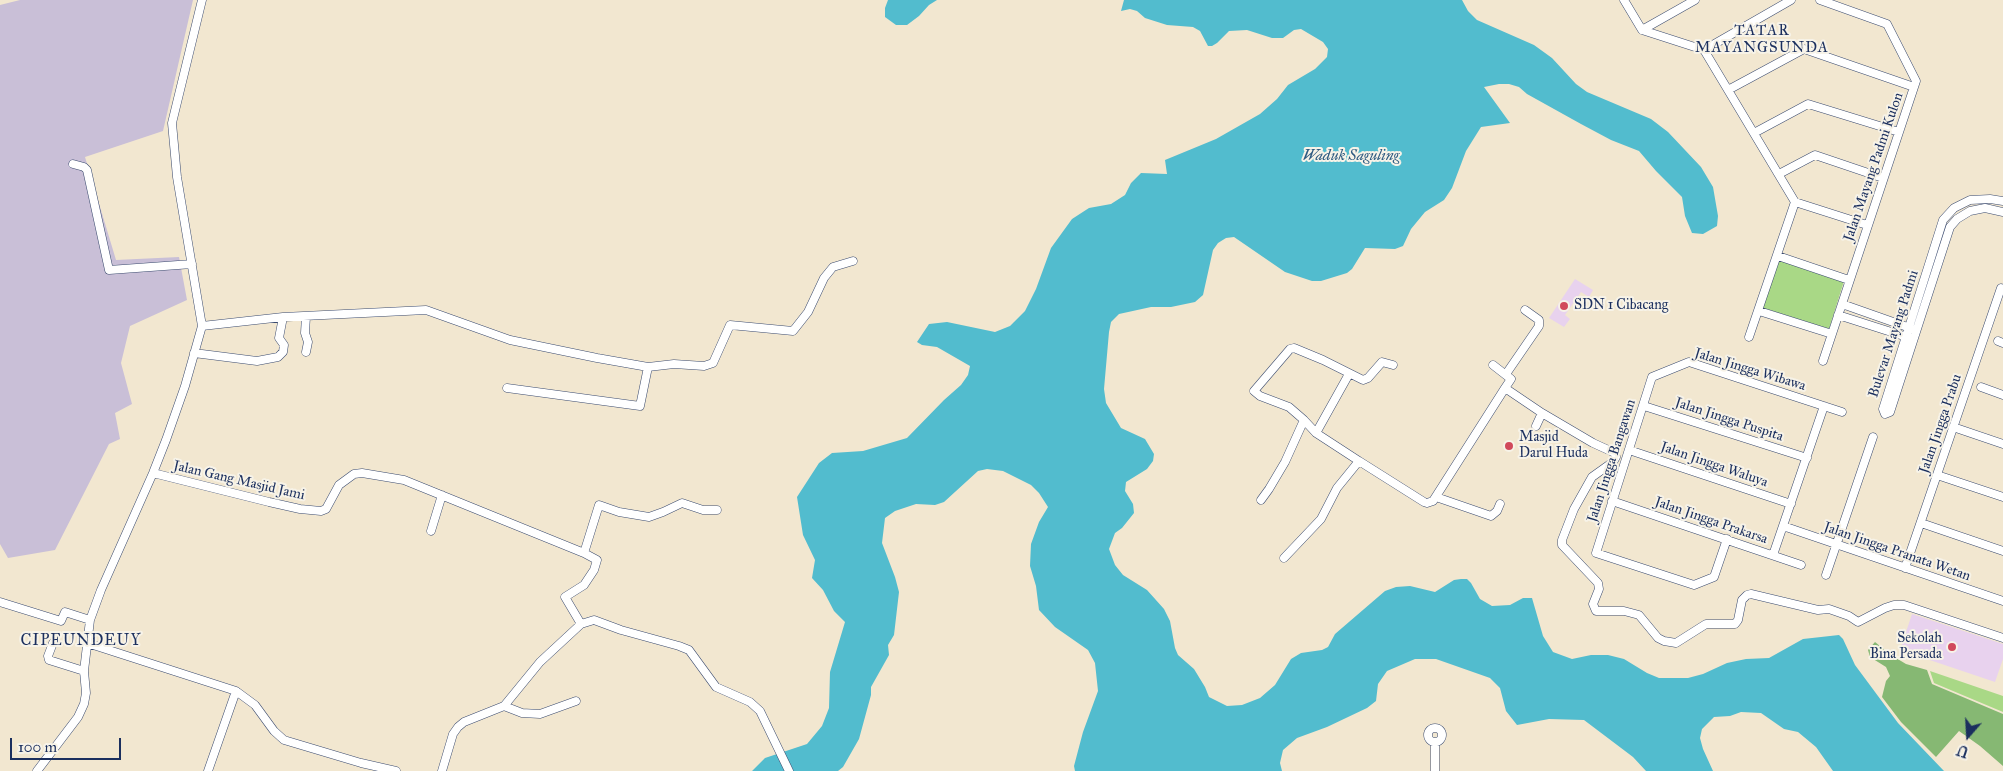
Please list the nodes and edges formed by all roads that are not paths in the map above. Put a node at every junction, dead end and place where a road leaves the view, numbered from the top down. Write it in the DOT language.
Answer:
graph roads {
  1 [pos="202,0"];
  2 [pos="1624,0"];
  3 [pos="1695,0"];
  4 [pos="1791,0"];
  5 [pos="1820,0"];
  6 [pos="1642,30"];
  7 [pos="1704,50"];
  8 [pos="1914,87"];
  9 [pos="1728,90"];
  10 [pos="1898,132"];
  11 [pos="1754,133"];
  12 [pos="73,164"];
  13 [pos="1779,174"];
  14 [pos="1883,178"];
  15 [pos="2003,201"];
  16 [pos="1795,202"];
  17 [pos="2003,212"];
  18 [pos="1868,225"];
  19 [pos="1778,256"];
  20 [pos="853,261"];
  21 [pos="192,264"];
  22 [pos="1849,280"];
  23 [pos="2002,288"];
  24 [pos="1842,304"];
  25 [pos="1525,310"];
  26 [pos="1760,311"];
  27 [pos="1838,315"];
  28 [pos="306,316"];
  29 [pos="283,317"];
  30 [pos="202,326"];
  31 [pos="1909,327"];
  32 [pos="1918,330"];
  33 [pos="1832,334"];
  34 [pos="1906,336"];
  35 [pos="1749,337"];
  36 [pos="1914,340"];
  37 [pos="306,352"];
  38 [pos="194,353"];
  39 [pos="1823,361"];
  40 [pos="1393,365"];
  41 [pos="1493,365"];
  42 [pos="648,367"];
  43 [pos="1349,374"];
  44 [pos="1506,374"];
  45 [pos="1652,378"];
  46 [pos="1981,387"];
  47 [pos="507,388"];
  48 [pos="1505,388"];
  49 [pos="2003,395"];
  50 [pos="1644,406"];
  51 [pos="1824,406"];
  52 [pos="1542,412"];
  53 [pos="1842,412"];
  54 [pos="1304,420"];
  55 [pos="1536,426"];
  56 [pos="1953,427"];
  57 [pos="1316,433"];
  58 [pos="1874,437"];
  59 [pos="2003,444"];
  60 [pos="1629,450"];
  61 [pos="1807,458"];
  62 [pos="1359,461"];
  63 [pos="153,473"];
  64 [pos="1937,475"];
  65 [pos="442,495"];
  66 [pos="1436,497"];
  67 [pos="2003,497"];
  68 [pos="1261,500"];
  69 [pos="1612,500"];
  70 [pos="1500,504"];
  71 [pos="1791,504"];
  72 [pos="717,510"];
  73 [pos="1921,524"];
  74 [pos="1783,526"];
  75 [pos="431,531"];
  76 [pos="1727,539"];
  77 [pos="1837,544"];
  78 [pos="2003,552"];
  79 [pos="584,553"];
  80 [pos="1773,555"];
  81 [pos="1284,558"];
  82 [pos="1801,565"];
  83 [pos="1906,568"];
  84 [pos="1826,574"];
  85 [pos="0,602"];
  86 [pos="2003,602"];
  87 [pos="90,620"];
  88 [pos="580,624"];
  89 [pos="2003,638"];
  90 [pos="53,643"];
  91 [pos="87,643"];
  92 [pos="84,671"];
  93 [pos="236,691"];
  94 [pos="576,701"];
  95 [pos="504,706"];
  96 [pos="1435,742"];
  97 [pos="37,771"];
  98 [pos="208,771"];
  99 [pos="396,771"];
  100 [pos="442,771"];
  101 [pos="789,771"];
  102 [pos="1435,771"];
  1 -- 21 [label="street"];
  2 -- 6 [label="street"];
  3 -- 6 [label="street"];
  4 -- 7 [label="street"];
  5 -- 8 [label="street, Jalan Mayang Padmi Kulon"];
  6 -- 7 [label="street"];
  7 -- 9 [label="street"];
  8 -- 9 [label="street"];
  8 -- 10 [label="street, Jalan Mayang Padmi Kulon"];
  9 -- 11 [label="street"];
  10 -- 11 [label="street"];
  10 -- 14 [label="street, Jalan Mayang Padmi Kulon"];
  11 -- 13 [label="street"];
  12 -- 21 [label="street"];
  13 -- 14 [label="street"];
  13 -- 16 [label="street"];
  14 -- 18 [label="street, Jalan Mayang Padmi Kulon"];
  15 -- 31 [label="street, Bulevar Mayang Padmi"];
  16 -- 18 [label="street"];
  16 -- 19 [label="street"];
  17 -- 32 [label="street, Bulevar Mayang Padmi"];
  18 -- 22 [label="street, Jalan Mayang Padmi Kulon"];
  19 -- 22 [label="street"];
  19 -- 26 [label="street"];
  20 -- 42 [label="street"];
  21 -- 30 [label="street"];
  22 -- 24 [label="street, Jalan Mayang Padmi Kulon"];
  23 -- 56 [label="street, Jalan Jingga Prabu"];
  24 -- 27 [label="street, Jalan Mayang Padmi Kulon"];
  24 -- 31 [label="street"];
  25 -- 44 [label="street"];
  26 -- 33 [label="street"];
  26 -- 35 [label="street"];
  27 -- 33 [label="street, Jalan Mayang Padmi Kulon"];
  27 -- 34 [label="street"];
  28 -- 29 [label="street"];
  28 -- 37 [label="street"];
  28 -- 42 [label="street"];
  29 -- 30 [label="street"];
  29 -- 38 [label="street"];
  30 -- 38 [label="street"];
  31 -- 32 [label="street"];
  31 -- 34 [label="street, Bulevar Mayang Padmi"];
  32 -- 36 [label="street, Bulevar Mayang Padmi"];
  33 -- 39 [label="street, Jalan Mayang Padmi Kulon"];
  34 -- 36 [label="street"];
  34 -- 36 [label="street, Bulevar Mayang Padmi"];
  38 -- 63 [label="street"];
  40 -- 43 [label="street"];
  41 -- 44 [label="street"];
  42 -- 47 [label="street"];
  43 -- 54 [label="street"];
  43 -- 57 [label="street"];
  44 -- 48 [label="street"];
  45 -- 50 [label="street, Jalan Jingga Bangawan"];
  45 -- 51 [label="street, Jalan Jingga Wibawa"];
  46 -- 49 [label="street"];
  48 -- 52 [label="street"];
  48 -- 66 [label="street"];
  50 -- 60 [label="street, Jalan Jingga Bangawan"];
  50 -- 61 [label="street, Jalan Jingga Puspita"];
  51 -- 53 [label="street, Jalan Jingga Wibawa"];
  51 -- 61 [label="street"];
  52 -- 55 [label="street"];
  52 -- 89 [label="street"];
  54 -- 57 [label="street"];
  54 -- 68 [label="street"];
  56 -- 59 [label="street"];
  56 -- 64 [label="street, Jalan Jingga Prabu"];
  57 -- 62 [label="street"];
  58 -- 77 [label="street"];
  60 -- 69 [label="street, Jalan Jingga Bangawan"];
  60 -- 71 [label="street, Jalan Jingga Waluya"];
  61 -- 71 [label="street"];
  62 -- 66 [label="street"];
  62 -- 81 [label="street"];
  63 -- 65 [label="street, Jalan Gang Masjid Jami"];
  63 -- 87 [label="street"];
  64 -- 67 [label="street"];
  64 -- 73 [label="street, Jalan Jingga Prabu"];
  65 -- 75 [label="street"];
  65 -- 79 [label="street"];
  66 -- 70 [label="street"];
  69 -- 76 [label="street, Jalan Jingga Prakarsa"];
  69 -- 76 [label="street, Jalan Jingga Bangawan"];
  71 -- 74 [label="street"];
  72 -- 79 [label="street"];
  73 -- 78 [label="street"];
  73 -- 83 [label="street, Jalan Jingga Prabu"];
  74 -- 77 [label="street, Jalan Jingga Pranata Wetan"];
  74 -- 80 [label="street"];
  76 -- 80 [label="street, Jalan Jingga Prakarsa"];
  77 -- 83 [label="street, Jalan Jingga Pranata Wetan"];
  77 -- 84 [label="street"];
  79 -- 88 [label="street"];
  80 -- 82 [label="street, Jalan Jingga Prakarsa"];
  83 -- 86 [label="street, Jalan Jingga Pranata Wetan"];
  85 -- 87 [label="street"];
  87 -- 91 [label="street"];
  88 -- 95 [label="street"];
  88 -- 101 [label="street"];
  90 -- 92 [label="street"];
  91 -- 92 [label="street"];
  91 -- 93 [label="street"];
  92 -- 97 [label="street"];
  93 -- 98 [label="street"];
  93 -- 99 [label="street"];
  94 -- 95 [label="street"];
  95 -- 100 [label="street"];
  96 -- 102 [label="street"];
}
